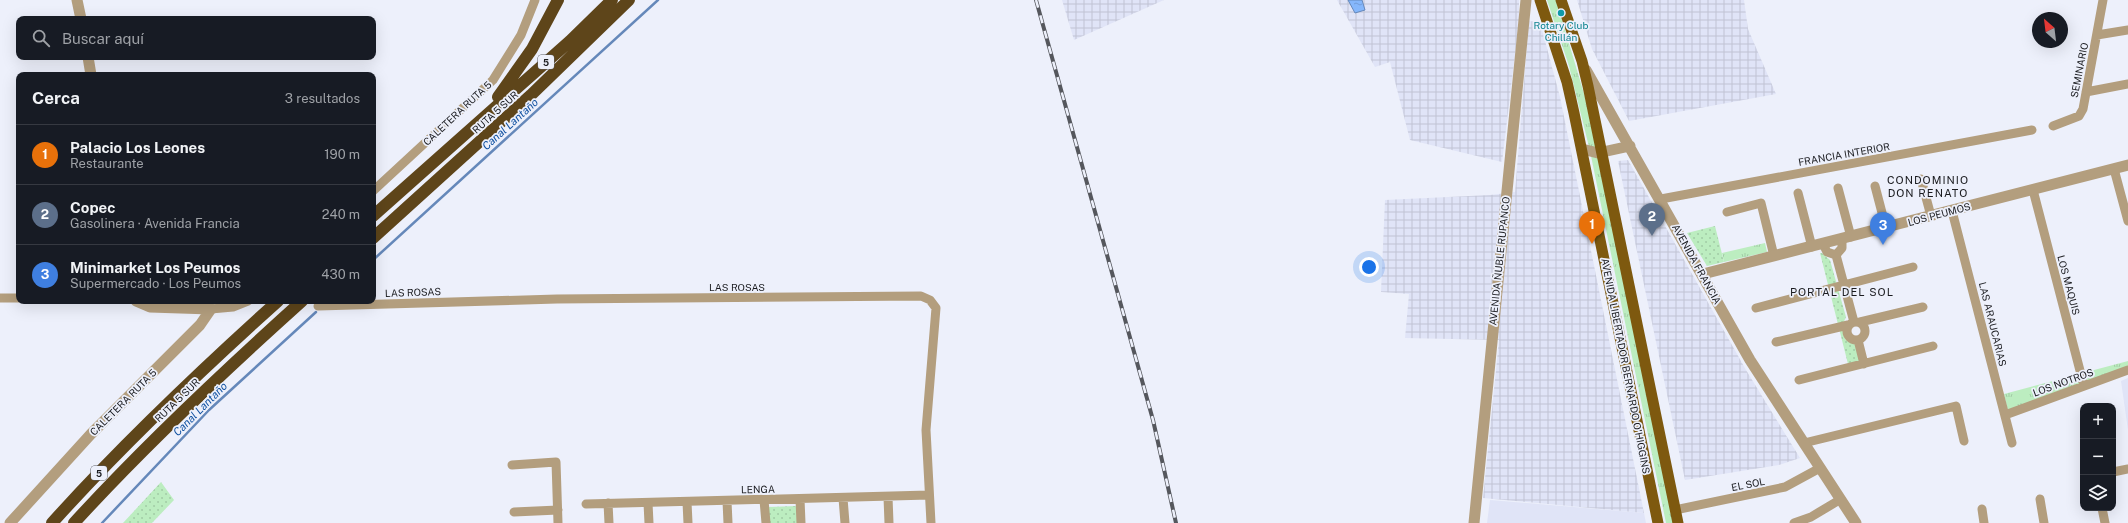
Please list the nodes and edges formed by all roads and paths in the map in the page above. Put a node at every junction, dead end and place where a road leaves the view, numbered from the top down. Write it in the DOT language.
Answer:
graph roads {
  1 [pos="77,0"];
  2 [pos="535,0"];
  3 [pos="558,0"];
  4 [pos="612,0"];
  5 [pos="629,0"];
  6 [pos="1526,0"];
  7 [pos="1540,0"];
  8 [pos="1561,0"];
  9 [pos="2104,0"];
  10 [pos="80,16"];
  11 [pos="2128,30"];
  12 [pos="2097,35"];
  13 [pos="88,60"];
  14 [pos="1582,61"];
  15 [pos="90,72"];
  16 [pos="2128,84"];
  17 [pos="2086,92"];
  18 [pos="477,123"];
  19 [pos="2054,126"];
  20 [pos="2032,130"];
  21 [pos="1630,146"];
  22 [pos="1582,149"];
  23 [pos="1602,153"];
  24 [pos="2128,165"];
  25 [pos="2114,169"];
  26 [pos="1921,179"];
  27 [pos="1875,186"];
  28 [pos="376,188"];
  29 [pos="1838,188"];
  30 [pos="2033,190"];
  31 [pos="1798,193"];
  32 [pos="1661,199"];
  33 [pos="1952,211"];
  34 [pos="1727,212"];
  35 [pos="376,213"];
  36 [pos="1931,216"];
  37 [pos="2128,221"];
  38 [pos="1886,228"];
  39 [pos="376,235"];
  40 [pos="1847,238"];
  41 [pos="1824,244"];
  42 [pos="1812,247"];
  43 [pos="1836,255"];
  44 [pos="1774,256"];
  45 [pos="1913,267"];
  46 [pos="1703,274"];
  47 [pos="1844,285"];
  48 [pos="0,298"];
  49 [pos="16,298"];
  50 [pos="143,304"];
  51 [pos="240,304"];
  52 [pos="275,304"];
  53 [pos="299,304"];
  54 [pos="318,306"];
  55 [pos="1923,307"];
  56 [pos="1756,308"];
  57 [pos="211,309"];
  58 [pos="1854,323"];
  59 [pos="1858,340"];
  60 [pos="1776,342"];
  61 [pos="1933,346"];
  62 [pos="1864,364"];
  63 [pos="1646,368"];
  64 [pos="1626,370"];
  65 [pos="2128,370"];
  66 [pos="1799,380"];
  67 [pos="2084,386"];
  68 [pos="2005,415"];
  69 [pos="1964,440"];
  70 [pos="1804,443"];
  71 [pos="2012,443"];
  72 [pos="512,465"];
  73 [pos="1820,468"];
  74 [pos="2128,470"];
  75 [pos="2116,472"];
  76 [pos="930,495"];
  77 [pos="888,497"];
  78 [pos="843,498"];
  79 [pos="800,499"];
  80 [pos="1840,499"];
  81 [pos="2040,499"];
  82 [pos="764,500"];
  83 [pos="727,501"];
  84 [pos="687,502"];
  85 [pos="608,503"];
  86 [pos="648,503"];
  87 [pos="586,504"];
  88 [pos="558,510"];
  89 [pos="1675,510"];
  90 [pos="1982,510"];
  91 [pos="2103,511"];
  92 [pos="514,512"];
  93 [pos="10,523"];
  94 [pos="52,523"];
  95 [pos="74,523"];
  96 [pos="558,523"];
  97 [pos="609,523"];
  98 [pos="649,523"];
  99 [pos="688,523"];
  100 [pos="728,523"];
  101 [pos="766,523"];
  102 [pos="801,523"];
  103 [pos="845,523"];
  104 [pos="889,523"];
  105 [pos="931,523"];
  106 [pos="1474,523"];
  107 [pos="1658,523"];
  108 [pos="1678,523"];
  109 [pos="1794,523"];
  110 [pos="1856,523"];
  111 [pos="1984,523"];
  112 [pos="2044,523"];
  113 [pos="2105,523"];
  1 -- 10 [label="street"];
  2 -- 28 [label="street, CALETERA RUTA 5"];
  3 -- 18 [label="highway"];
  4 -- 18 [label="highway, RUTA 5 SUR / 5"];
  5 -- 39 [label="highway, RUTA 5 SUR / 5"];
  6 -- 106 [label="street, AVENIDA ÑUBLE RUPANCO"];
  7 -- 22 [label="main road, AVENIDA LIBERTADOR BERNARDO O'HIGGINS"];
  8 -- 14 [label="main road, AVENIDA LIBERTADOR BERNARDO O'HIGGINS"];
  9 -- 12 [label="street, SEMINARIO"];
  11 -- 12 [label="street"];
  12 -- 17 [label="street, SEMINARIO"];
  13 -- 15 [label="street"];
  14 -- 21 [label="street, AVENIDA FRANCIA"];
  14 -- 23 [label="main road, AVENIDA LIBERTADOR BERNARDO O'HIGGINS"];
  16 -- 17 [label="street"];
  17 -- 19 [label="street, SEMINARIO"];
  18 -- 35 [label="highway, RUTA 5 SUR / 5"];
  20 -- 32 [label="street, FRANCIA INTERIOR"];
  21 -- 23 [label="street"];
  21 -- 32 [label="street, AVENIDA FRANCIA"];
  22 -- 23 [label="street"];
  22 -- 64 [label="main road, AVENIDA LIBERTADOR BERNARDO O'HIGGINS"];
  23 -- 63 [label="main road, AVENIDA LIBERTADOR BERNARDO O'HIGGINS"];
  24 -- 25 [label="street, LOS PEUMOS"];
  25 -- 30 [label="street, LOS PEUMOS"];
  25 -- 37 [label="street"];
  26 -- 36 [label="street"];
  27 -- 38 [label="street"];
  29 -- 40 [label="street"];
  30 -- 33 [label="street, LOS PEUMOS"];
  30 -- 67 [label="street, LOS MAQUIS"];
  31 -- 42 [label="street"];
  32 -- 46 [label="street, AVENIDA FRANCIA"];
  33 -- 36 [label="street, LOS PEUMOS"];
  33 -- 68 [label="street, LAS ARAUCARIAS"];
  34 -- 44 [label="street"];
  36 -- 38 [label="street, LOS PEUMOS"];
  38 -- 40 [label="street, LOS PEUMOS"];
  40 -- 41 [label="street, LOS PEUMOS"];
  40 -- 43 [label="street"];
  41 -- 42 [label="street, LOS PEUMOS"];
  41 -- 43 [label="street"];
  42 -- 44 [label="street, LOS PEUMOS"];
  43 -- 47 [label="street"];
  44 -- 46 [label="street, LOS PEUMOS"];
  45 -- 47 [label="street"];
  46 -- 70 [label="street, AVENIDA FRANCIA"];
  47 -- 56 [label="street"];
  47 -- 58 [label="street"];
  48 -- 49 [label="street"];
  50 -- 57 [label="street"];
  51 -- 57 [label="street"];
  52 -- 94 [label="highway, RUTA 5 SUR / 5"];
  53 -- 95 [label="highway, RUTA 5 SUR / 5"];
  54 -- 76 [label="street, LAS ROSAS"];
  55 -- 58 [label="street"];
  57 -- 93 [label="street, CALETERA RUTA 5"];
  58 -- 59 [label="street"];
  58 -- 59 [label="street"];
  58 -- 60 [label="street"];
  59 -- 62 [label="street"];
  61 -- 62 [label="street"];
  62 -- 66 [label="street"];
  63 -- 64 [label="main road"];
  63 -- 89 [label="main road, AVENIDA LIBERTADOR BERNARDO O'HIGGINS"];
  64 -- 107 [label="main road, AVENIDA LIBERTADOR BERNARDO O'HIGGINS"];
  65 -- 67 [label="street, LOS NOTROS"];
  67 -- 68 [label="street, LOS NOTROS"];
  68 -- 71 [label="street, LAS ARAUCARIAS"];
  69 -- 70 [label="street"];
  70 -- 73 [label="street, AVENIDA FRANCIA"];
  72 -- 88 [label="street"];
  73 -- 80 [label="street, AVENIDA FRANCIA"];
  73 -- 89 [label="street, EL SOL"];
  74 -- 75 [label="street"];
  76 -- 77 [label="street, LENGA"];
  76 -- 105 [label="street, LAS ROSAS"];
  77 -- 78 [label="street, LENGA"];
  77 -- 104 [label="street"];
  78 -- 79 [label="street, LENGA"];
  78 -- 103 [label="street"];
  79 -- 82 [label="street, LENGA"];
  79 -- 102 [label="street"];
  80 -- 109 [label="street"];
  80 -- 110 [label="street, AVENIDA FRANCIA"];
  81 -- 112 [label="street"];
  82 -- 83 [label="street, LENGA"];
  82 -- 101 [label="street"];
  83 -- 84 [label="street, LENGA"];
  83 -- 100 [label="street"];
  84 -- 86 [label="street, LENGA"];
  84 -- 99 [label="street"];
  85 -- 86 [label="street, LENGA"];
  85 -- 87 [label="street, LENGA"];
  85 -- 97 [label="street"];
  86 -- 98 [label="street"];
  88 -- 92 [label="street"];
  88 -- 96 [label="street"];
  89 -- 108 [label="main road, AVENIDA LIBERTADOR BERNARDO O'HIGGINS"];
  90 -- 111 [label="street"];
  91 -- 113 [label="street"];
}
